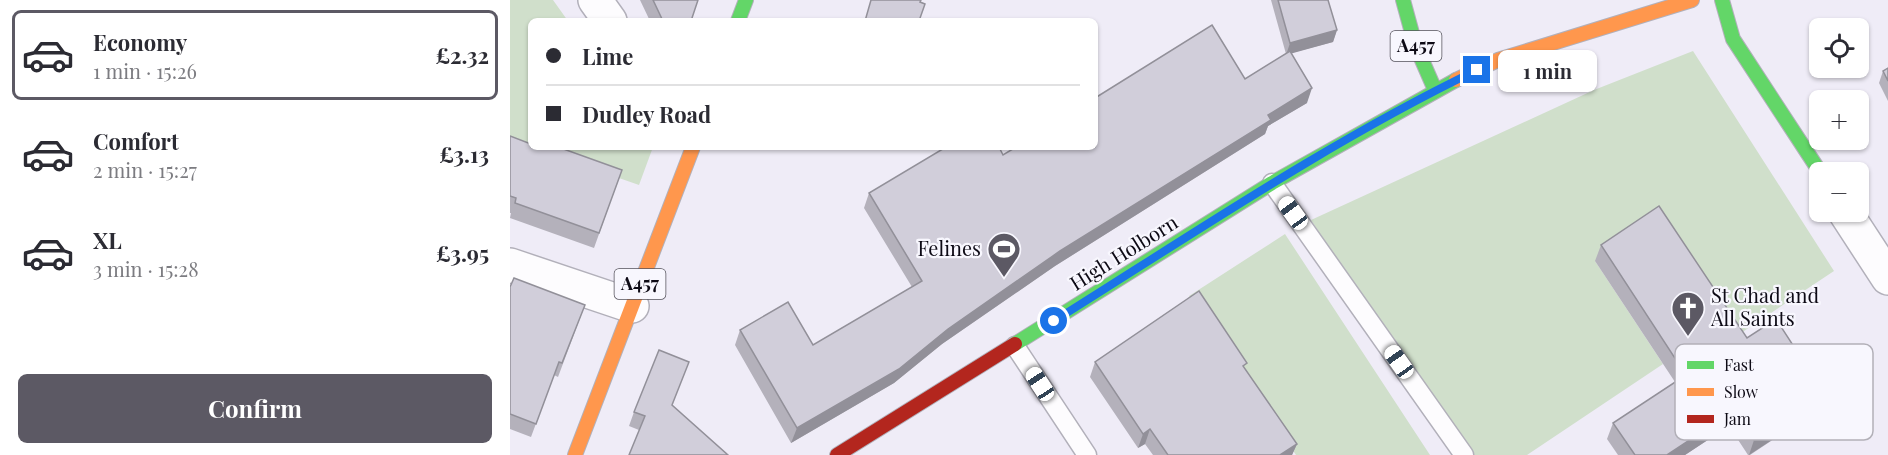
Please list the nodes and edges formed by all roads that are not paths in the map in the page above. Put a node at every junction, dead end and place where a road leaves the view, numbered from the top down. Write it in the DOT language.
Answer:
graph roads {
  1 [pos="595,0"];
  2 [pos="746,0"];
  3 [pos="1403,0"];
  4 [pos="1692,0"];
  5 [pos="1722,0"];
  6 [pos="608,18"];
  7 [pos="739,18"];
  8 [pos="1435,90"];
  9 [pos="692,150"];
  10 [pos="1813,162"];
  11 [pos="1272,183"];
  12 [pos="1852,222"];
  13 [pos="510,265"];
  14 [pos="1888,278"];
  15 [pos="632,306"];
  16 [pos="1015,346"];
  17 [pos="589,422"];
  18 [pos="575,455"];
  19 [pos="587,455"];
  20 [pos="837,455"];
  21 [pos="1087,455"];
  22 [pos="1464,455"];
  1 -- 6 [label="street"];
  2 -- 7 [label="main road"];
  3 -- 8 [label="main road, A457"];
  4 -- 8 [label="main road, High Holborn"];
  5 -- 10 [label="main road"];
  8 -- 11 [label="main road, High Holborn"];
  9 -- 15 [label="main road, A457"];
  11 -- 16 [label="main road, High Holborn"];
  11 -- 22 [label="lane"];
  12 -- 14 [label="street"];
  13 -- 15 [label="street"];
  15 -- 17 [label="main road, A457"];
  16 -- 20 [label="main road, High Holborn"];
  16 -- 21 [label="lane"];
  17 -- 18 [label="main road, A457"];
  17 -- 19 [label="main road, A457"];
}
